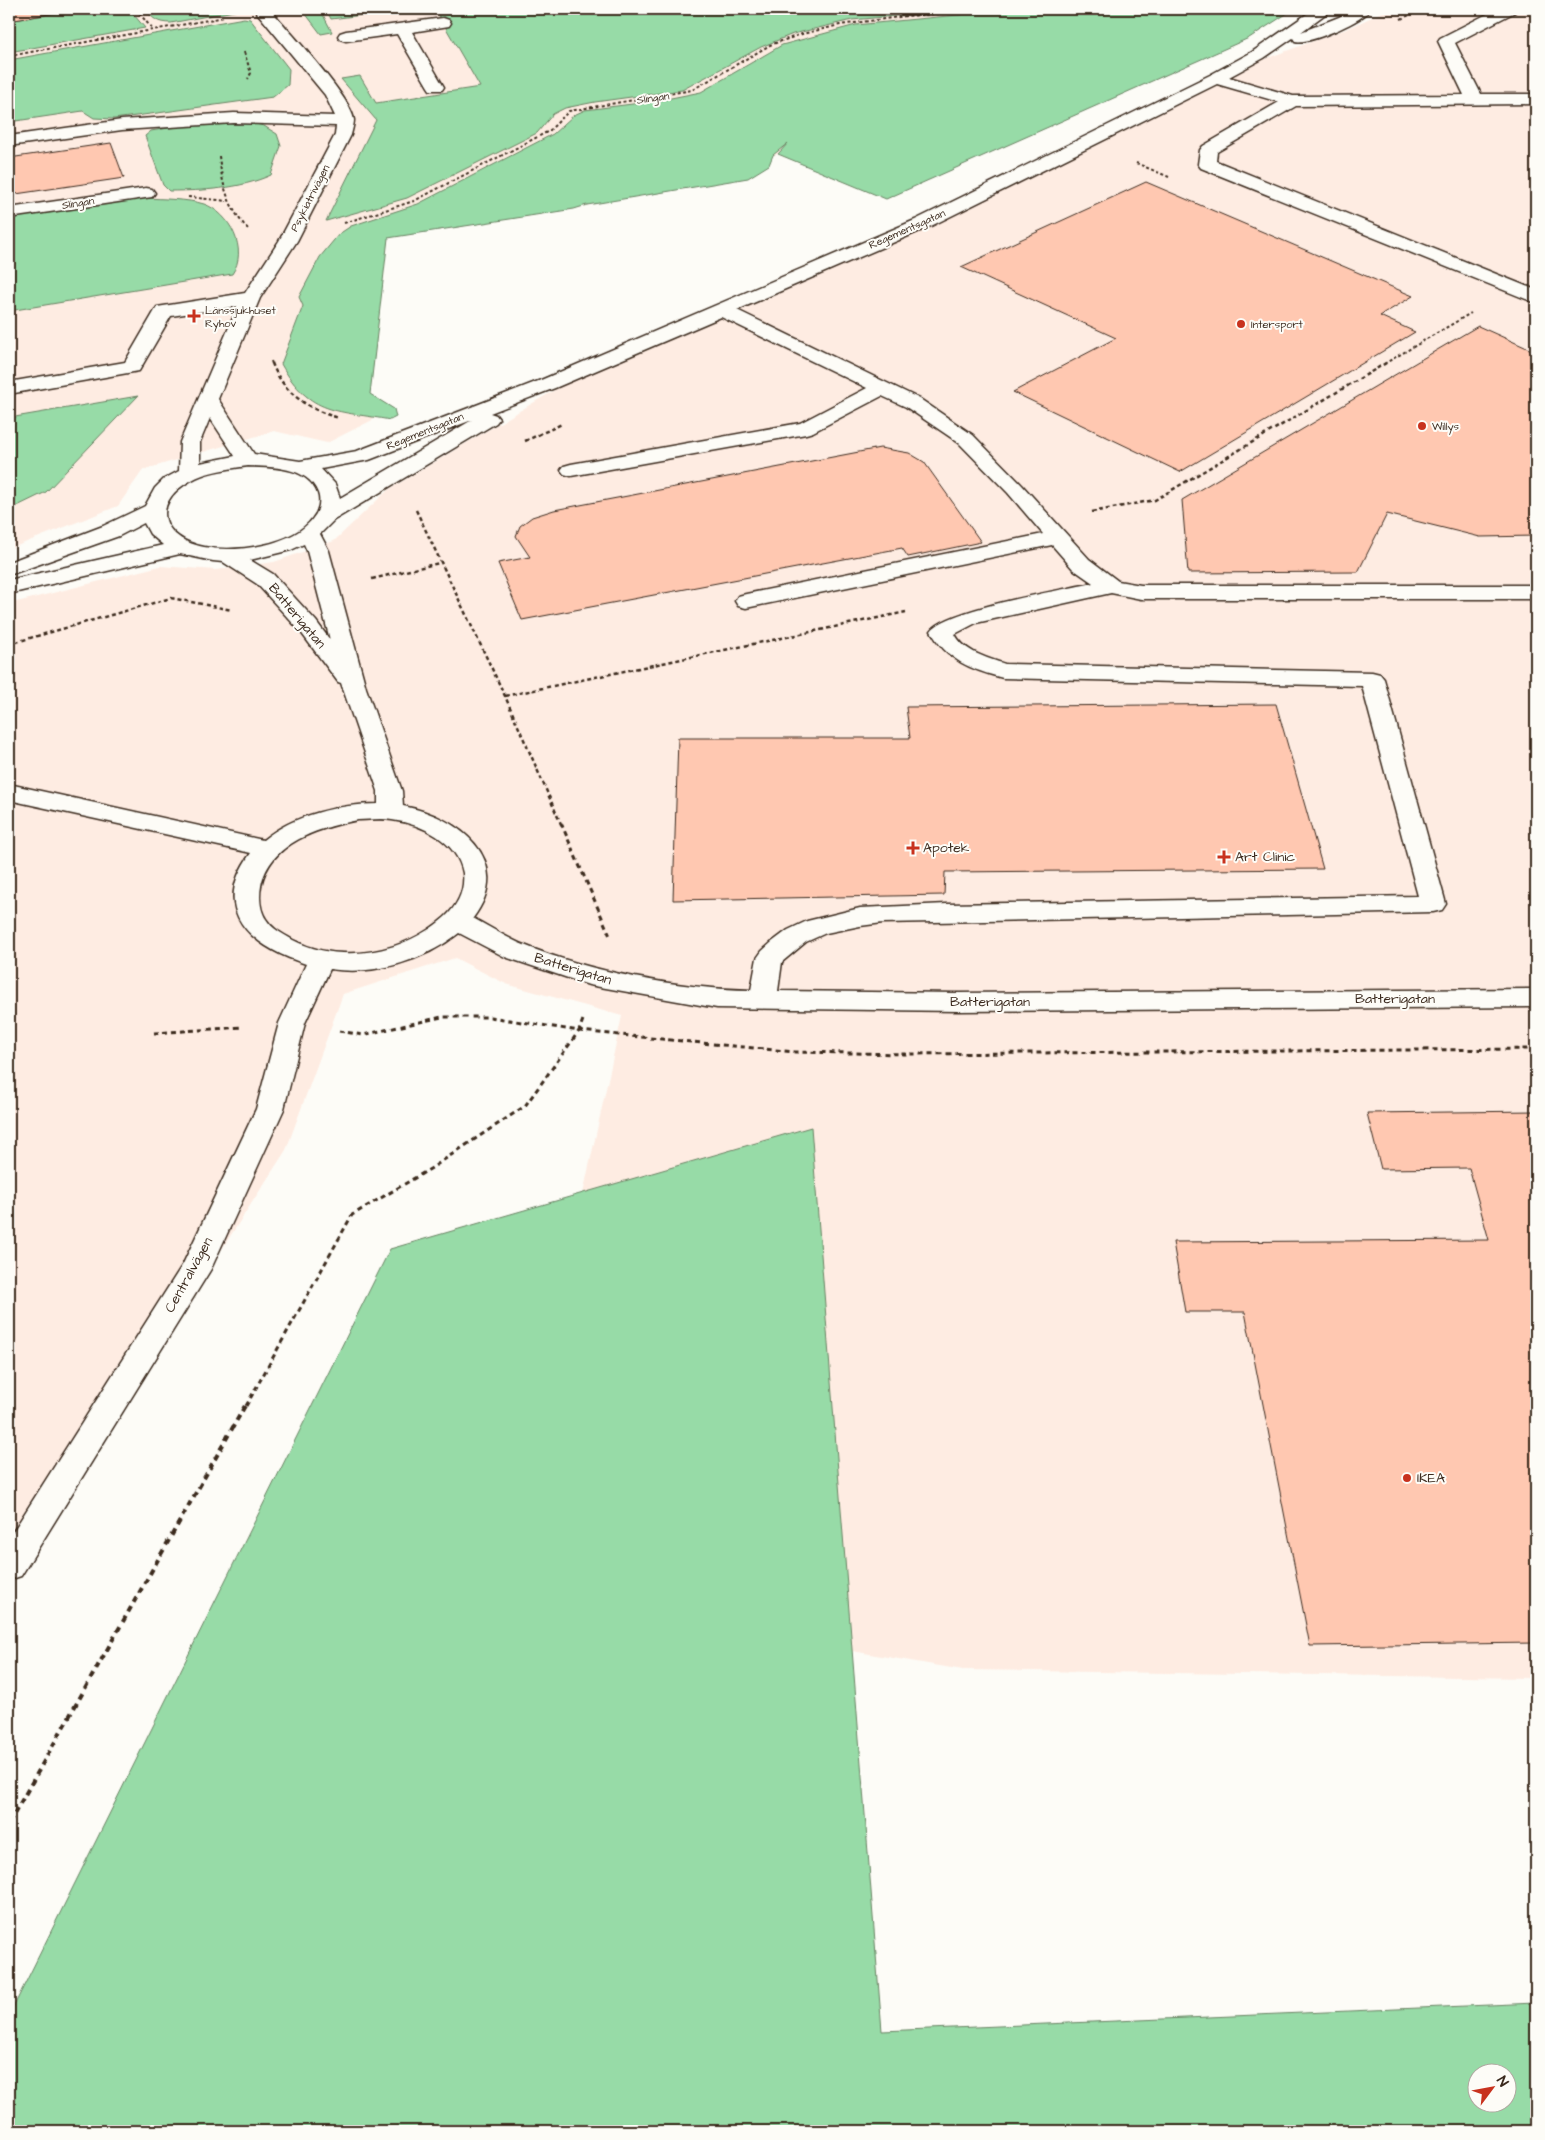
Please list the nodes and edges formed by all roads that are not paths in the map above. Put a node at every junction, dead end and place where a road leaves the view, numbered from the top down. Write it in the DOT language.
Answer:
graph roads {
  1 [pos="262,9"];
  2 [pos="1324,9"];
  3 [pos="1363,9"];
  4 [pos="1509,9"];
  5 [pos="375,16"];
  6 [pos="443,23"];
  7 [pos="402,28"];
  8 [pos="383,31"];
  9 [pos="346,36"];
  10 [pos="1258,55"];
  11 [pos="1216,78"];
  12 [pos="436,87"];
  13 [pos="1475,100"];
  14 [pos="1536,100"];
  15 [pos="1293,101"];
  16 [pos="346,121"];
  17 [pos="9,142"];
  18 [pos="146,192"];
  19 [pos="9,213"];
  20 [pos="1536,297"];
  21 [pos="251,298"];
  22 [pos="721,309"];
  23 [pos="548,384"];
  24 [pos="9,388"];
  25 [pos="882,388"];
  26 [pos="208,399"];
  27 [pos="248,460"];
  28 [pos="299,467"];
  29 [pos="571,470"];
  30 [pos="189,474"];
  31 [pos="153,510"];
  32 [pos="326,515"];
  33 [pos="1051,529"];
  34 [pos="309,533"];
  35 [pos="182,547"];
  36 [pos="229,556"];
  37 [pos="9,569"];
  38 [pos="9,586"];
  39 [pos="1111,586"];
  40 [pos="1536,592"];
  41 [pos="746,601"];
  42 [pos="354,688"];
  43 [pos="11,795"];
  44 [pos="391,812"];
  45 [pos="268,849"];
  46 [pos="458,921"];
  47 [pos="321,960"];
  48 [pos="1536,998"];
  49 [pos="763,1000"];
  50 [pos="9,1566"];
  1 -- 16 [label="street"];
  2 -- 10 [label="street, Regementsgatan"];
  3 -- 10 [label="street, Regementsgatan"];
  4 -- 13 [label="street"];
  5 -- 8 [label="street"];
  6 -- 7 [label="street"];
  7 -- 8 [label="street"];
  7 -- 12 [label="street"];
  8 -- 9 [label="street"];
  10 -- 11 [label="street, Regementsgatan"];
  11 -- 15 [label="street"];
  11 -- 22 [label="street, Regementsgatan"];
  13 -- 14 [label="street"];
  13 -- 15 [label="street"];
  15 -- 20 [label="street"];
  16 -- 17 [label="street"];
  16 -- 21 [label="street, Psykiatrivägen"];
  18 -- 19 [label="street, Slingan"];
  21 -- 24 [label="street"];
  21 -- 26 [label="street, Psykiatrivägen"];
  22 -- 23 [label="street, Regementsgatan"];
  22 -- 25 [label="street"];
  23 -- 28 [label="street, Regementsgatan"];
  23 -- 32 [label="street, Regementsgatan"];
  25 -- 29 [label="street"];
  25 -- 33 [label="street"];
  26 -- 27 [label="street"];
  26 -- 30 [label="street, Psykiatrivägen"];
  27 -- 28 [label="street"];
  27 -- 30 [label="street"];
  28 -- 32 [label="street"];
  30 -- 31 [label="street"];
  31 -- 35 [label="street"];
  31 -- 37 [label="street"];
  32 -- 34 [label="street, Regementsgatan"];
  33 -- 39 [label="street"];
  33 -- 41 [label="street"];
  34 -- 36 [label="street, Regementsgatan"];
  34 -- 42 [label="street, Batterigatan"];
  35 -- 36 [label="street, Regementsgatan"];
  35 -- 38 [label="street"];
  36 -- 42 [label="street, Batterigatan"];
  39 -- 40 [label="street"];
  39 -- 49 [label="street"];
  42 -- 44 [label="street, Batterigatan"];
  43 -- 45 [label="street"];
  44 -- 45 [label="street"];
  44 -- 46 [label="street"];
  45 -- 47 [label="street"];
  46 -- 47 [label="street"];
  46 -- 49 [label="street, Batterigatan"];
  47 -- 50 [label="street, Centralvägen"];
  48 -- 49 [label="street, Batterigatan"];
}
